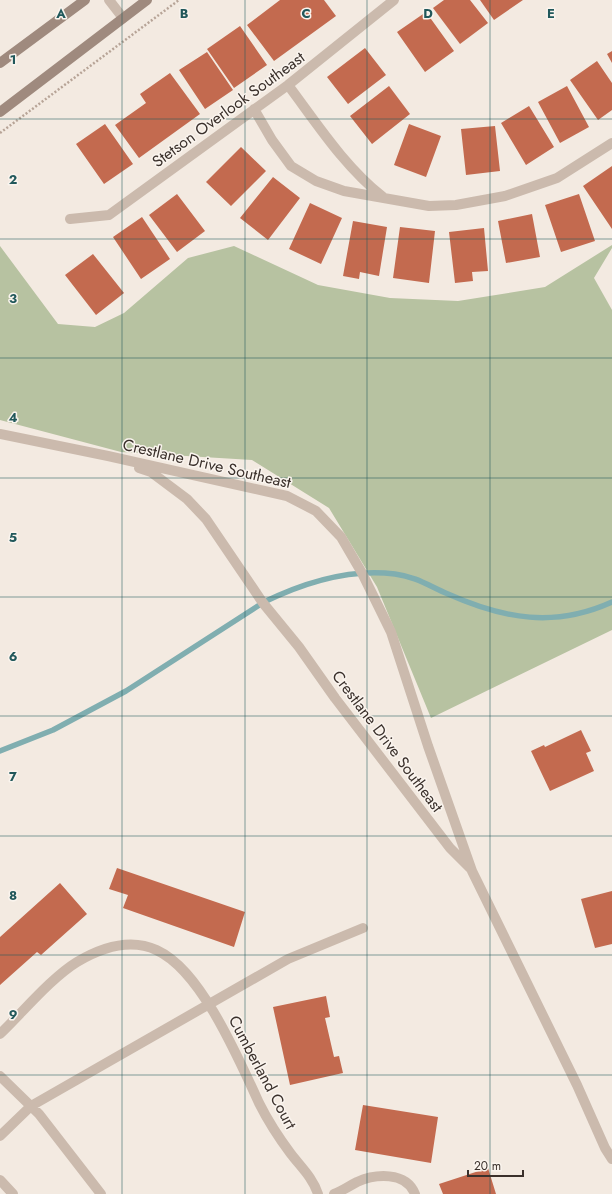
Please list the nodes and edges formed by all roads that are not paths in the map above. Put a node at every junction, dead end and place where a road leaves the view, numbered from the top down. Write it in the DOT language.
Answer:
graph roads {
  1 [pos="85,0"];
  2 [pos="109,0"];
  3 [pos="147,0"];
  4 [pos="394,0"];
  5 [pos="123,18"];
  6 [pos="0,63"];
  7 [pos="288,85"];
  8 [pos="254,109"];
  9 [pos="0,112"];
  10 [pos="612,143"];
  11 [pos="384,198"];
  12 [pos="70,219"];
  13 [pos="0,434"];
  14 [pos="108,456"];
  15 [pos="472,871"];
  16 [pos="363,928"];
  17 [pos="209,1004"];
  18 [pos="0,1034"];
  19 [pos="0,1076"];
  20 [pos="31,1106"];
  21 [pos="0,1136"];
  22 [pos="612,1159"];
  23 [pos="0,1180"];
  24 [pos="319,1193"];
  25 [pos="13,1194"];
  26 [pos="100,1194"];
  27 [pos="334,1194"];
  28 [pos="415,1194"];
  1 -- 6 [label="street"];
  2 -- 5 [label="street"];
  3 -- 5 [label="street"];
  4 -- 7 [label="street, Stetson Overlook Southeast"];
  5 -- 9 [label="street"];
  7 -- 8 [label="street, Stetson Overlook Southeast"];
  7 -- 11 [label="street"];
  8 -- 11 [label="street"];
  8 -- 12 [label="street, Stetson Overlook Southeast"];
  10 -- 11 [label="street"];
  13 -- 14 [label="street"];
  14 -- 15 [label="street, Crestlane Drive Southeast"];
  14 -- 15 [label="street, Crestlane Drive Southeast"];
  15 -- 22 [label="street, Crestlane Drive Southeast"];
  16 -- 17 [label="street"];
  17 -- 18 [label="street, Cumberland Court"];
  17 -- 20 [label="street"];
  17 -- 24 [label="street, Cumberland Court"];
  19 -- 20 [label="street"];
  20 -- 21 [label="street"];
  20 -- 26 [label="street"];
  23 -- 25 [label="street"];
  27 -- 28 [label="street"];
}
